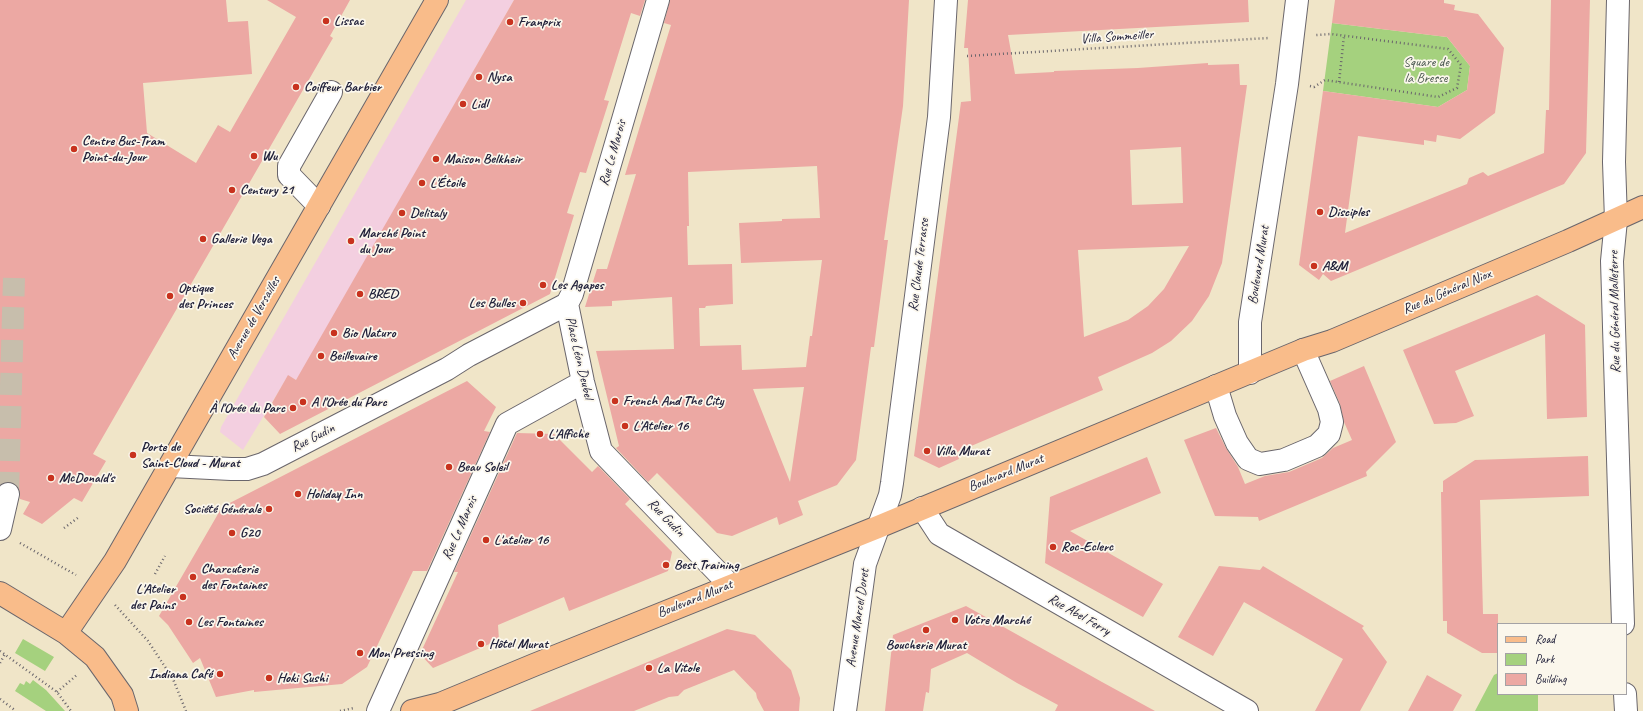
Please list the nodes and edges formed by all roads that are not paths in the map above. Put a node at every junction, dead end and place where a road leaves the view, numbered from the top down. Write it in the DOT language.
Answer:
graph roads {
  1 [pos="437,0"];
  2 [pos="658,0"];
  3 [pos="946,0"];
  4 [pos="1297,0"];
  5 [pos="1618,0"];
  6 [pos="331,92"];
  7 [pos="319,206"];
  8 [pos="1643,207"];
  9 [pos="1616,220"];
  10 [pos="567,304"];
  11 [pos="1303,350"];
  12 [pos="446,369"];
  13 [pos="1250,373"];
  14 [pos="583,382"];
  15 [pos="1216,386"];
  16 [pos="601,451"];
  17 [pos="170,466"];
  18 [pos="8,494"];
  19 [pos="922,508"];
  20 [pos="878,527"];
  21 [pos="7,534"];
  22 [pos="730,585"];
  23 [pos="0,593"];
  24 [pos="1623,623"];
  25 [pos="66,633"];
  26 [pos="1625,695"];
  27 [pos="127,711"];
  28 [pos="378,711"];
  29 [pos="412,711"];
  30 [pos="845,711"];
  31 [pos="1247,711"];
  32 [pos="1626,711"];
  1 -- 7 [label="main road, Avenue de Versailles"];
  2 -- 10 [label="street, Rue Le Marois"];
  3 -- 20 [label="street, Rue Claude Terrasse"];
  4 -- 13 [label="street, Boulevard Murat"];
  5 -- 9 [label="street, Rue du Général Malleterre"];
  6 -- 7 [label="street"];
  7 -- 17 [label="main road, Avenue de Versailles"];
  8 -- 9 [label="main road, Rue du Général Niox"];
  9 -- 11 [label="main road, Rue du Général Niox"];
  9 -- 24 [label="street, Rue du Général Malleterre"];
  10 -- 12 [label="street, Place Léon Deubel"];
  10 -- 14 [label="street, Place Léon Deubel"];
  11 -- 13 [label="main road, Rue du Général Niox"];
  11 -- 15 [label="street"];
  12 -- 17 [label="street, Rue Gudin"];
  13 -- 15 [label="main road, Boulevard Murat"];
  14 -- 16 [label="street, Place Léon Deubel"];
  14 -- 28 [label="street, Rue Le Marois"];
  15 -- 19 [label="main road, Boulevard Murat"];
  16 -- 22 [label="street, Rue Gudin"];
  17 -- 25 [label="main road, Avenue de Versailles"];
  18 -- 21 [label="street"];
  19 -- 20 [label="main road, Boulevard Murat"];
  19 -- 31 [label="street, Rue Abel Ferry"];
  20 -- 22 [label="main road, Boulevard Murat"];
  20 -- 30 [label="street, Avenue Marcel Doret"];
  22 -- 29 [label="main road, Boulevard Murat"];
  23 -- 25 [label="main road"];
  25 -- 27 [label="main road"];
  26 -- 32 [label="street"];
}
